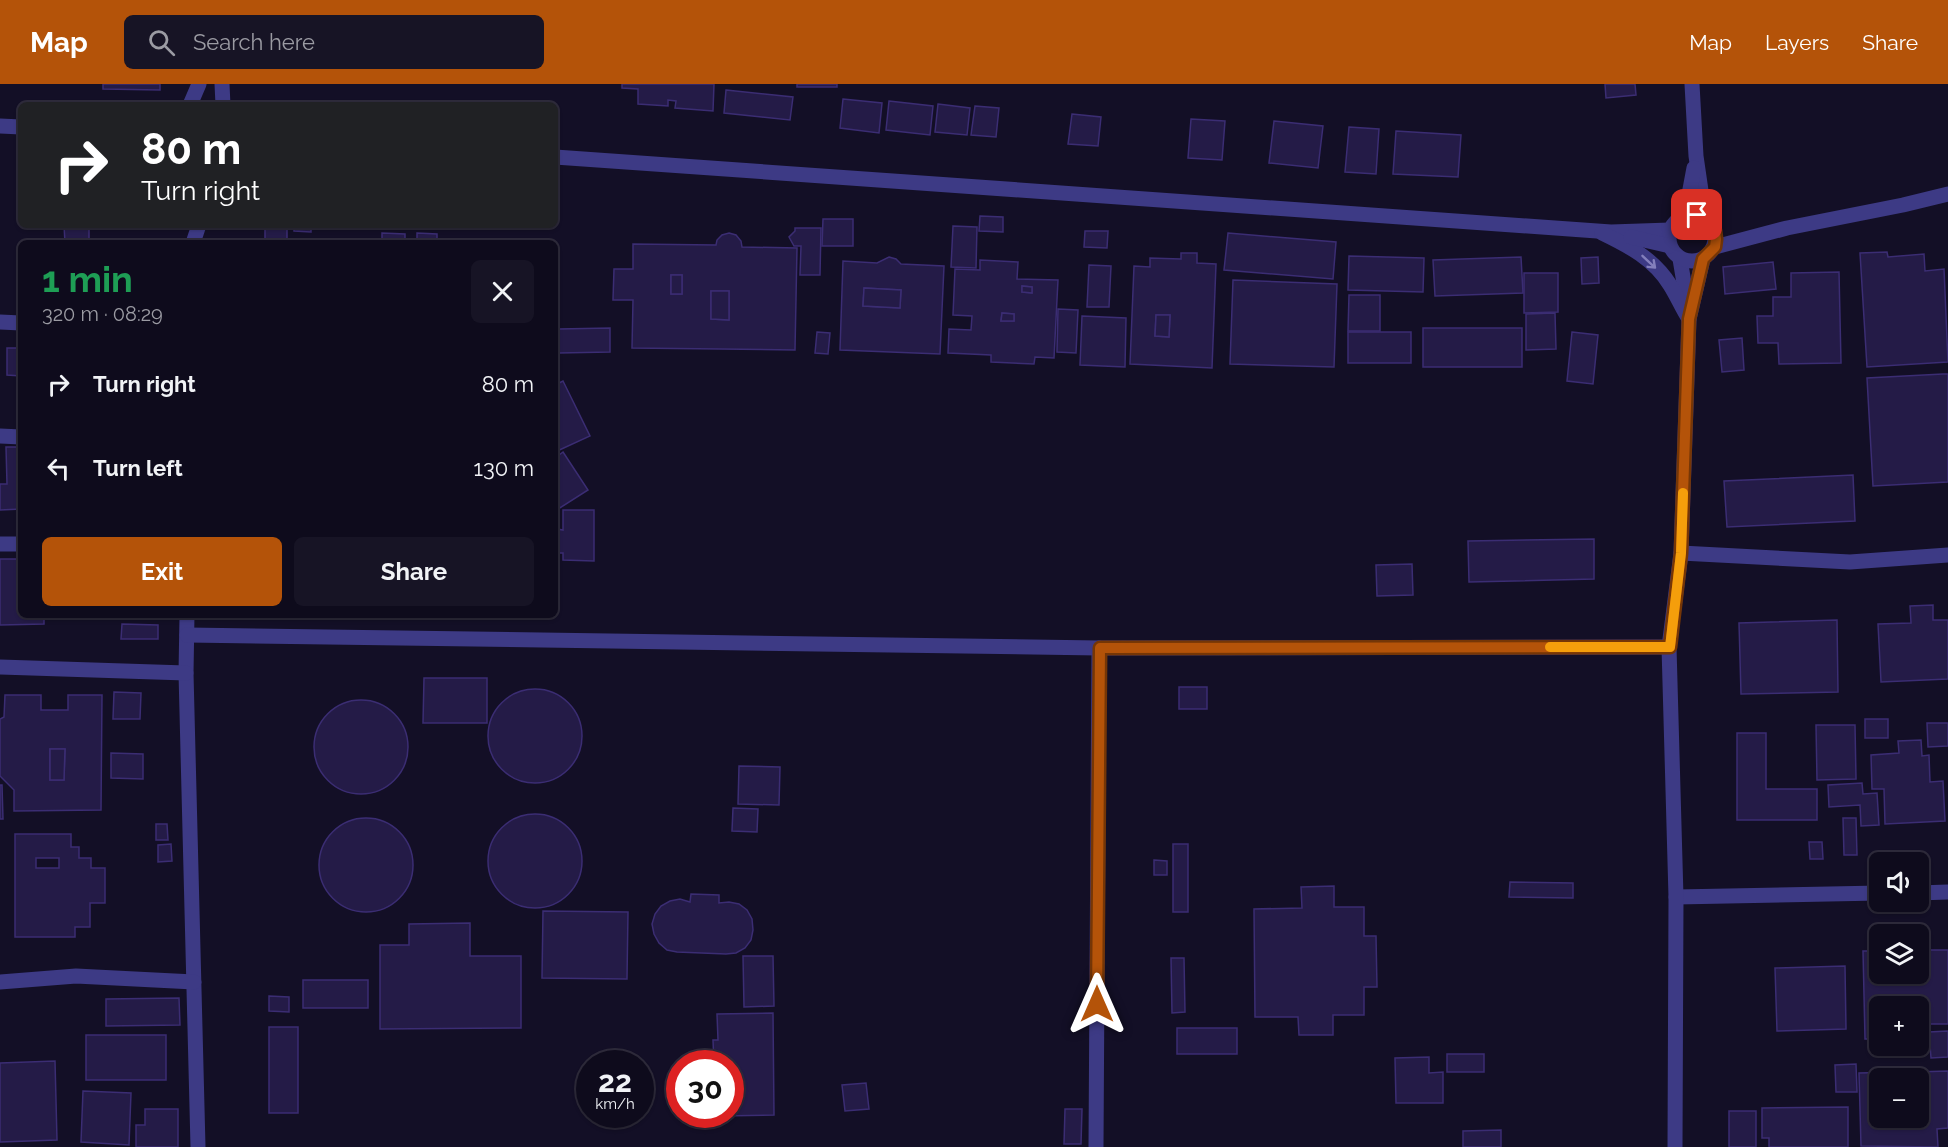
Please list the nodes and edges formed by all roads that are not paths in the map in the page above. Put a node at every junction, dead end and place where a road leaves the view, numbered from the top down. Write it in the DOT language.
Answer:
graph roads {
  1 [pos="199,84"];
  2 [pos="222,84"];
  3 [pos="1692,84"];
  4 [pos="191,102"];
  5 [pos="223,102"];
  6 [pos="0,126"];
  7 [pos="18,127"];
  8 [pos="1696,156"];
  9 [pos="558,157"];
  10 [pos="1948,194"];
  11 [pos="1685,216"];
  12 [pos="1705,218"];
  13 [pos="1670,230"];
  14 [pos="1715,231"];
  15 [pos="1605,232"];
  16 [pos="1761,234"];
  17 [pos="1670,246"];
  18 [pos="1715,247"];
  19 [pos="1680,259"];
  20 [pos="1703,259"];
  21 [pos="1689,316"];
  22 [pos="0,322"];
  23 [pos="18,323"];
  24 [pos="0,436"];
  25 [pos="18,437"];
  26 [pos="18,543"];
  27 [pos="0,544"];
  28 [pos="1681,553"];
  29 [pos="1948,555"];
  30 [pos="187,618"];
  31 [pos="187,635"];
  32 [pos="1670,647"];
  33 [pos="1100,648"];
  34 [pos="0,667"];
  35 [pos="186,673"];
  36 [pos="1929,892"];
  37 [pos="1948,892"];
  38 [pos="1869,893"];
  39 [pos="1676,897"];
  40 [pos="0,982"];
  41 [pos="194,982"];
  42 [pos="198,1147"];
  43 [pos="1096,1147"];
  44 [pos="1675,1147"];
  1 -- 4 [label="street"];
  2 -- 5 [label="street"];
  3 -- 8 [label="street"];
  6 -- 7 [label="street"];
  8 -- 11 [label="street"];
  8 -- 12 [label="street"];
  9 -- 15 [label="street"];
  10 -- 16 [label="street"];
  11 -- 12 [label="street"];
  11 -- 13 [label="street"];
  12 -- 14 [label="street"];
  13 -- 15 [label="street"];
  13 -- 17 [label="street"];
  14 -- 16 [label="street"];
  14 -- 18 [label="street"];
  15 -- 17 [label="street"];
  15 -- 21 [label="street, one-way"];
  16 -- 18 [label="street"];
  17 -- 19 [label="street"];
  18 -- 20 [label="street"];
  19 -- 20 [label="street"];
  19 -- 21 [label="street"];
  20 -- 21 [label="street"];
  21 -- 28 [label="street"];
  22 -- 23 [label="street"];
  24 -- 25 [label="street"];
  26 -- 27 [label="street"];
  28 -- 29 [label="street"];
  28 -- 32 [label="street"];
  30 -- 31 [label="street"];
  31 -- 33 [label="street"];
  31 -- 35 [label="street"];
  32 -- 33 [label="street"];
  32 -- 39 [label="street"];
  33 -- 43 [label="street"];
  34 -- 35 [label="street"];
  35 -- 41 [label="street"];
  36 -- 37 [label="street"];
  38 -- 39 [label="street"];
  39 -- 44 [label="street"];
  40 -- 41 [label="street"];
  41 -- 42 [label="street"];
}
